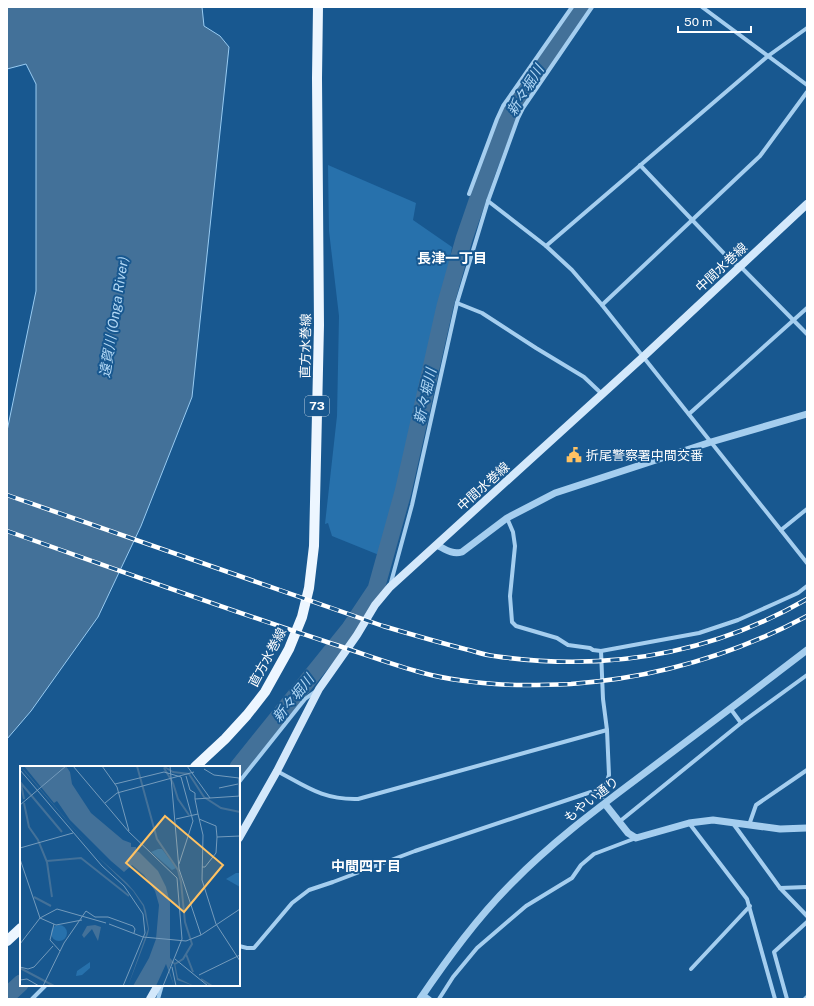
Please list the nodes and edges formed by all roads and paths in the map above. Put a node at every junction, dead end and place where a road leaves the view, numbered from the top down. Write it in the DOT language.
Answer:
graph roads {
  1 [pos="318,7"];
  2 [pos="572,7"];
  3 [pos="592,7"];
  4 [pos="702,7"];
  5 [pos="807,28"];
  6 [pos="768,56"];
  7 [pos="807,85"];
  8 [pos="807,92"];
  9 [pos="640,166"];
  10 [pos="469,194"];
  11 [pos="488,201"];
  12 [pos="807,204"];
  13 [pos="692,221"];
  14 [pos="546,246"];
  15 [pos="740,266"];
  16 [pos="457,303"];
  17 [pos="602,305"];
  18 [pos="807,308"];
  19 [pos="793,320"];
  20 [pos="807,334"];
  21 [pos="643,356"];
  22 [pos="602,394"];
  23 [pos="689,414"];
  24 [pos="807,414"];
  25 [pos="711,442"];
  26 [pos="807,509"];
  27 [pos="507,518"];
  28 [pos="781,530"];
  29 [pos="437,545"];
  30 [pos="806,561"];
  31 [pos="807,586"];
  32 [pos="390,587"];
  33 [pos="807,650"];
  34 [pos="601,651"];
  35 [pos="807,675"];
  36 [pos="318,689"];
  37 [pos="730,708"];
  38 [pos="741,723"];
  39 [pos="606,730"];
  40 [pos="196,766"];
  41 [pos="807,770"];
  42 [pos="277,772"];
  43 [pos="240,781"];
  44 [pos="602,796"];
  45 [pos="605,804"];
  46 [pos="619,822"];
  47 [pos="731,822"];
  48 [pos="689,823"];
  49 [pos="749,825"];
  50 [pos="807,828"];
  51 [pos="240,836"];
  52 [pos="636,838"];
  53 [pos="807,887"];
  54 [pos="780,888"];
  55 [pos="750,906"];
  56 [pos="807,916"];
  57 [pos="807,922"];
  58 [pos="20,929"];
  59 [pos="7,941"];
  60 [pos="240,946"];
  61 [pos="691,969"];
  62 [pos="45,986"];
  63 [pos="157,986"];
  64 [pos="162,986"];
  65 [pos="421,996"];
  66 [pos="32,999"];
  67 [pos="150,999"];
  68 [pos="158,999"];
  69 [pos="430,999"];
  70 [pos="439,999"];
  71 [pos="775,999"];
  72 [pos="787,999"];
  1 -- 40 [label="main road, 直方水巻線 / 73"];
  2 -- 10 [label="street"];
  3 -- 11 [label="street"];
  4 -- 6 [label="street"];
  5 -- 6 [label="street"];
  6 -- 7 [label="street"];
  6 -- 9 [label="street"];
  8 -- 13 [label="street"];
  9 -- 13 [label="street"];
  9 -- 14 [label="street"];
  11 -- 14 [label="street"];
  11 -- 16 [label="street"];
  12 -- 15 [label="main road, 中間水巻線"];
  13 -- 15 [label="street"];
  13 -- 17 [label="street"];
  14 -- 17 [label="street"];
  15 -- 19 [label="street"];
  15 -- 21 [label="main road, 中間水巻線"];
  16 -- 22 [label="street"];
  16 -- 32 [label="street"];
  17 -- 21 [label="street"];
  18 -- 19 [label="street"];
  19 -- 20 [label="street"];
  19 -- 23 [label="street"];
  21 -- 22 [label="main road, 中間水巻線"];
  21 -- 23 [label="street"];
  22 -- 29 [label="main road, 中間水巻線"];
  23 -- 25 [label="street"];
  24 -- 25 [label="street"];
  25 -- 27 [label="street"];
  25 -- 28 [label="street"];
  26 -- 28 [label="street"];
  27 -- 29 [label="street"];
  27 -- 34 [label="street"];
  28 -- 30 [label="street"];
  29 -- 32 [label="main road, 中間水巻線"];
  31 -- 34 [label="street"];
  32 -- 36 [label="main road, 中間水巻線"];
  33 -- 37 [label="street, もやい通り"];
  34 -- 39 [label="street"];
  35 -- 38 [label="street"];
  36 -- 42 [label="main road, 中間水巻線"];
  36 -- 43 [label="street"];
  37 -- 38 [label="street"];
  37 -- 45 [label="street, もやい通り"];
  38 -- 46 [label="street"];
  39 -- 42 [label="street"];
  39 -- 44 [label="street"];
  41 -- 49 [label="street"];
  42 -- 51 [label="main road, 中間水巻線"];
  44 -- 45 [label="street"];
  44 -- 60 [label="street"];
  45 -- 46 [label="street"];
  45 -- 65 [label="street, もやい通り"];
  46 -- 52 [label="street"];
  47 -- 48 [label="street"];
  47 -- 49 [label="street"];
  47 -- 54 [label="street"];
  48 -- 52 [label="street"];
  48 -- 55 [label="street"];
  49 -- 50 [label="street"];
  52 -- 70 [label="street"];
  53 -- 54 [label="street"];
  54 -- 56 [label="street"];
  55 -- 61 [label="street"];
  55 -- 71 [label="street"];
  57 -- 72 [label="street"];
  58 -- 59 [label="main road"];
  62 -- 66 [label="street"];
  63 -- 67 [label="main road"];
  64 -- 68 [label="street"];
  65 -- 69 [label="street"];
}
